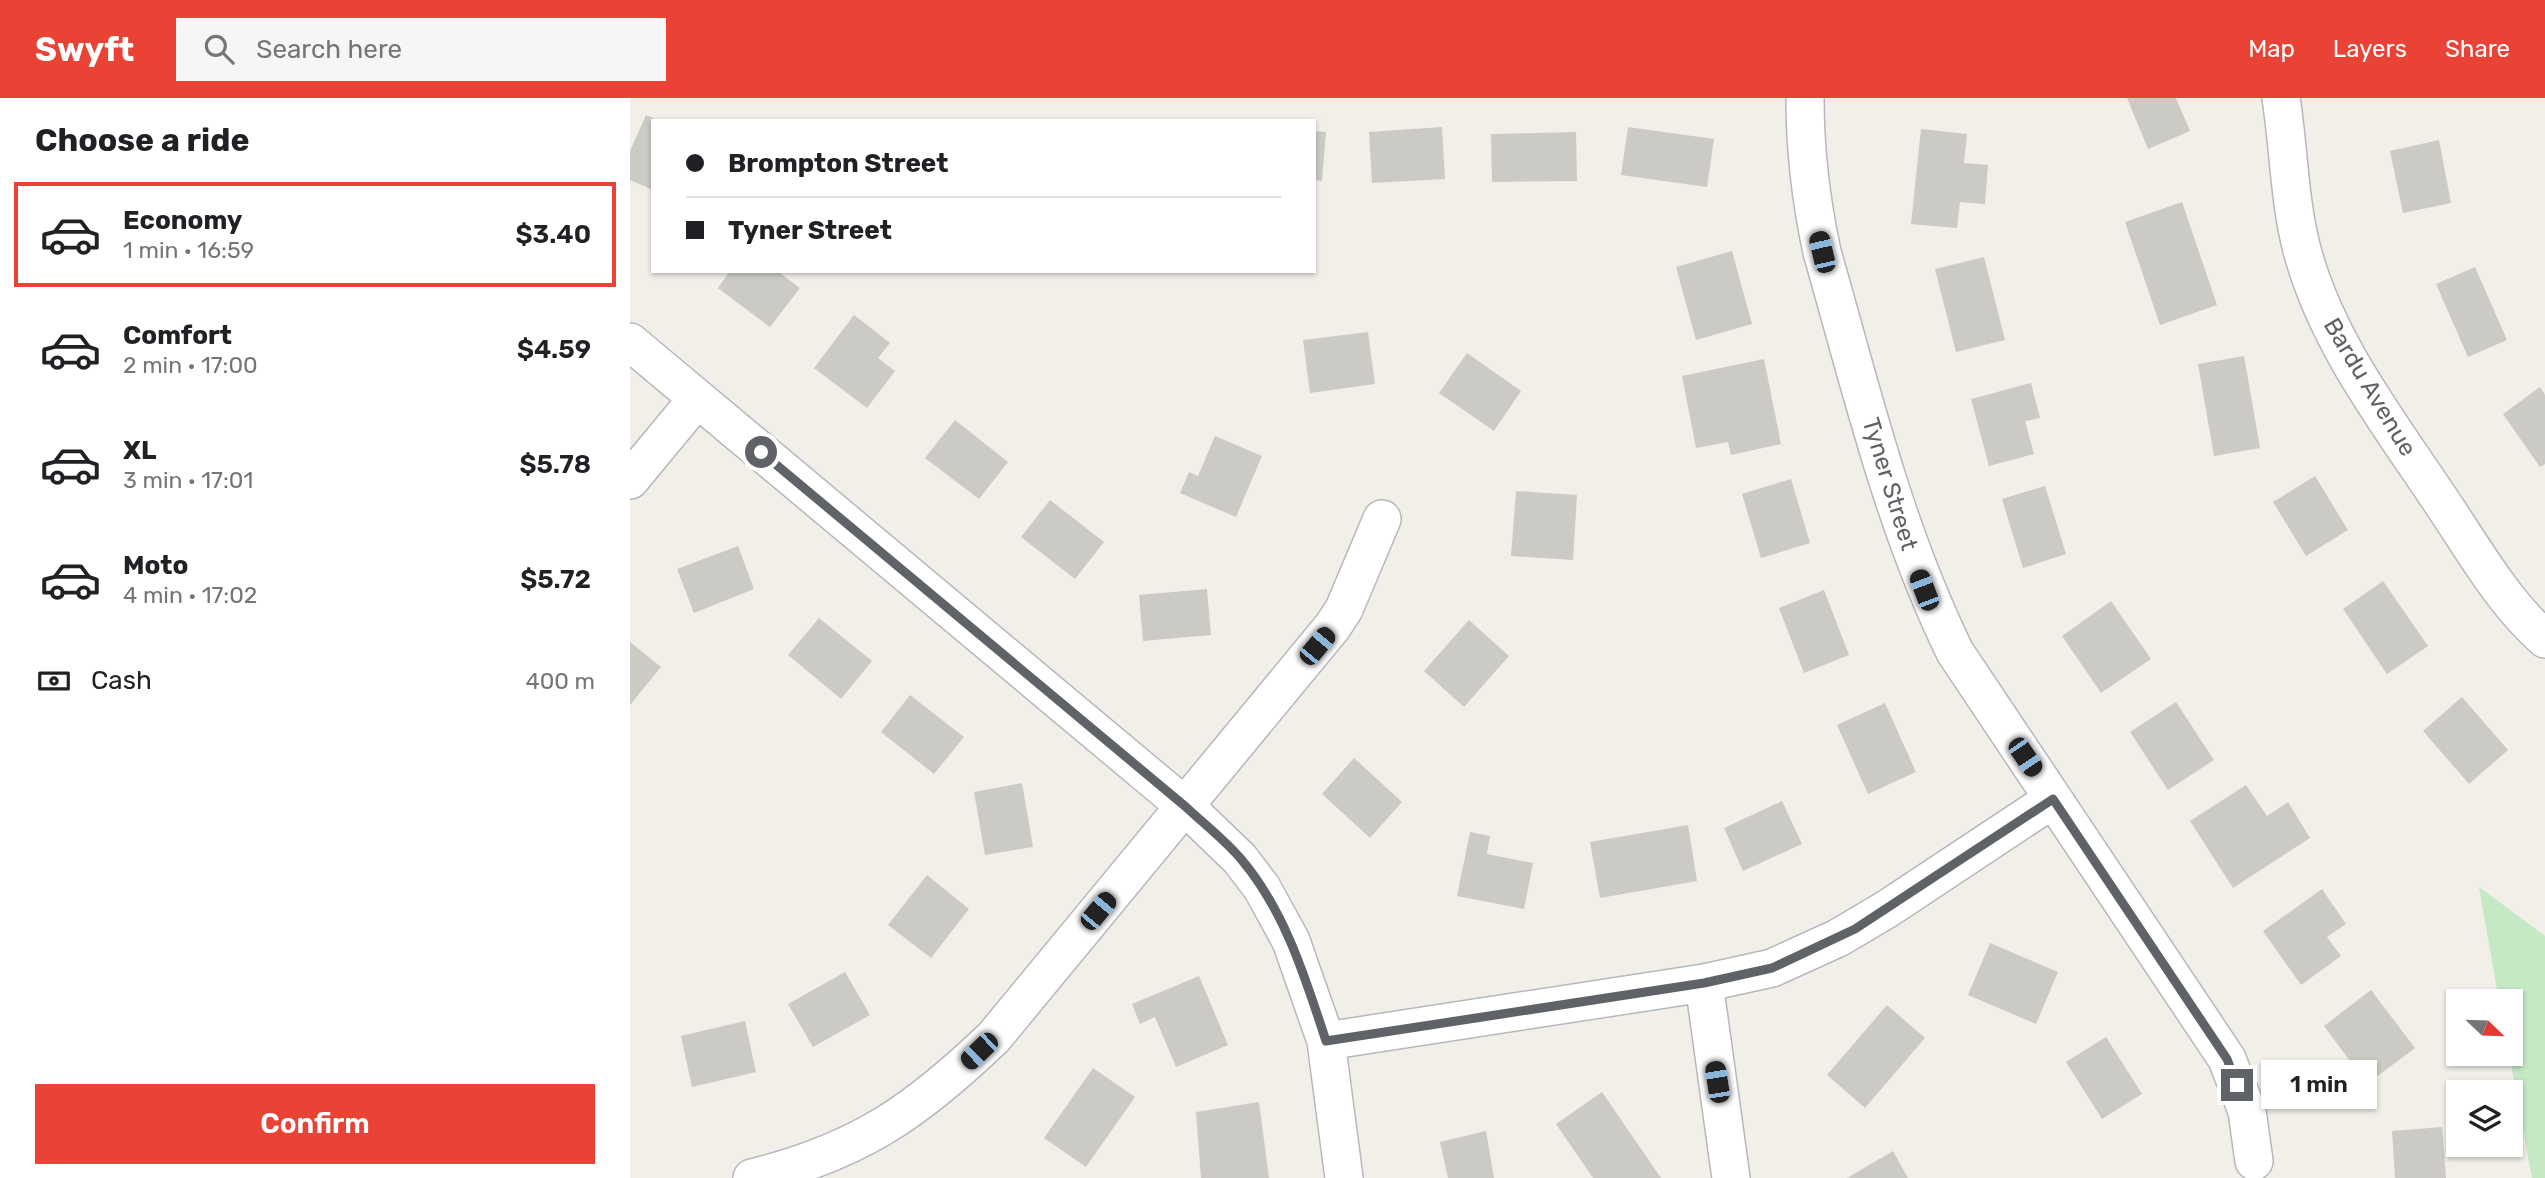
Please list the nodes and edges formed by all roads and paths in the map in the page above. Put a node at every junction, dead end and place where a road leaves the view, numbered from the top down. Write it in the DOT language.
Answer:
graph roads {
  1 [pos="1805,98"];
  2 [pos="2281,98"];
  3 [pos="630,342"];
  4 [pos="697,399"];
  5 [pos="630,480"];
  6 [pos="1382,519"];
  7 [pos="2545,639"];
  8 [pos="2053,799"];
  9 [pos="1186,807"];
  10 [pos="1704,983"];
  11 [pos="1326,1041"];
  12 [pos="2254,1161"];
  13 [pos="752,1178"];
  14 [pos="1344,1178"];
  15 [pos="1731,1178"];
  1 -- 8 [label="street, Tyner Street"];
  2 -- 7 [label="street, Bardu Avenue"];
  3 -- 4 [label="street"];
  4 -- 5 [label="street"];
  4 -- 9 [label="street"];
  6 -- 9 [label="street"];
  8 -- 10 [label="street"];
  8 -- 12 [label="street, Tyner Street"];
  9 -- 11 [label="street"];
  9 -- 13 [label="street"];
  10 -- 11 [label="street"];
  10 -- 15 [label="street"];
  11 -- 14 [label="street"];
}
